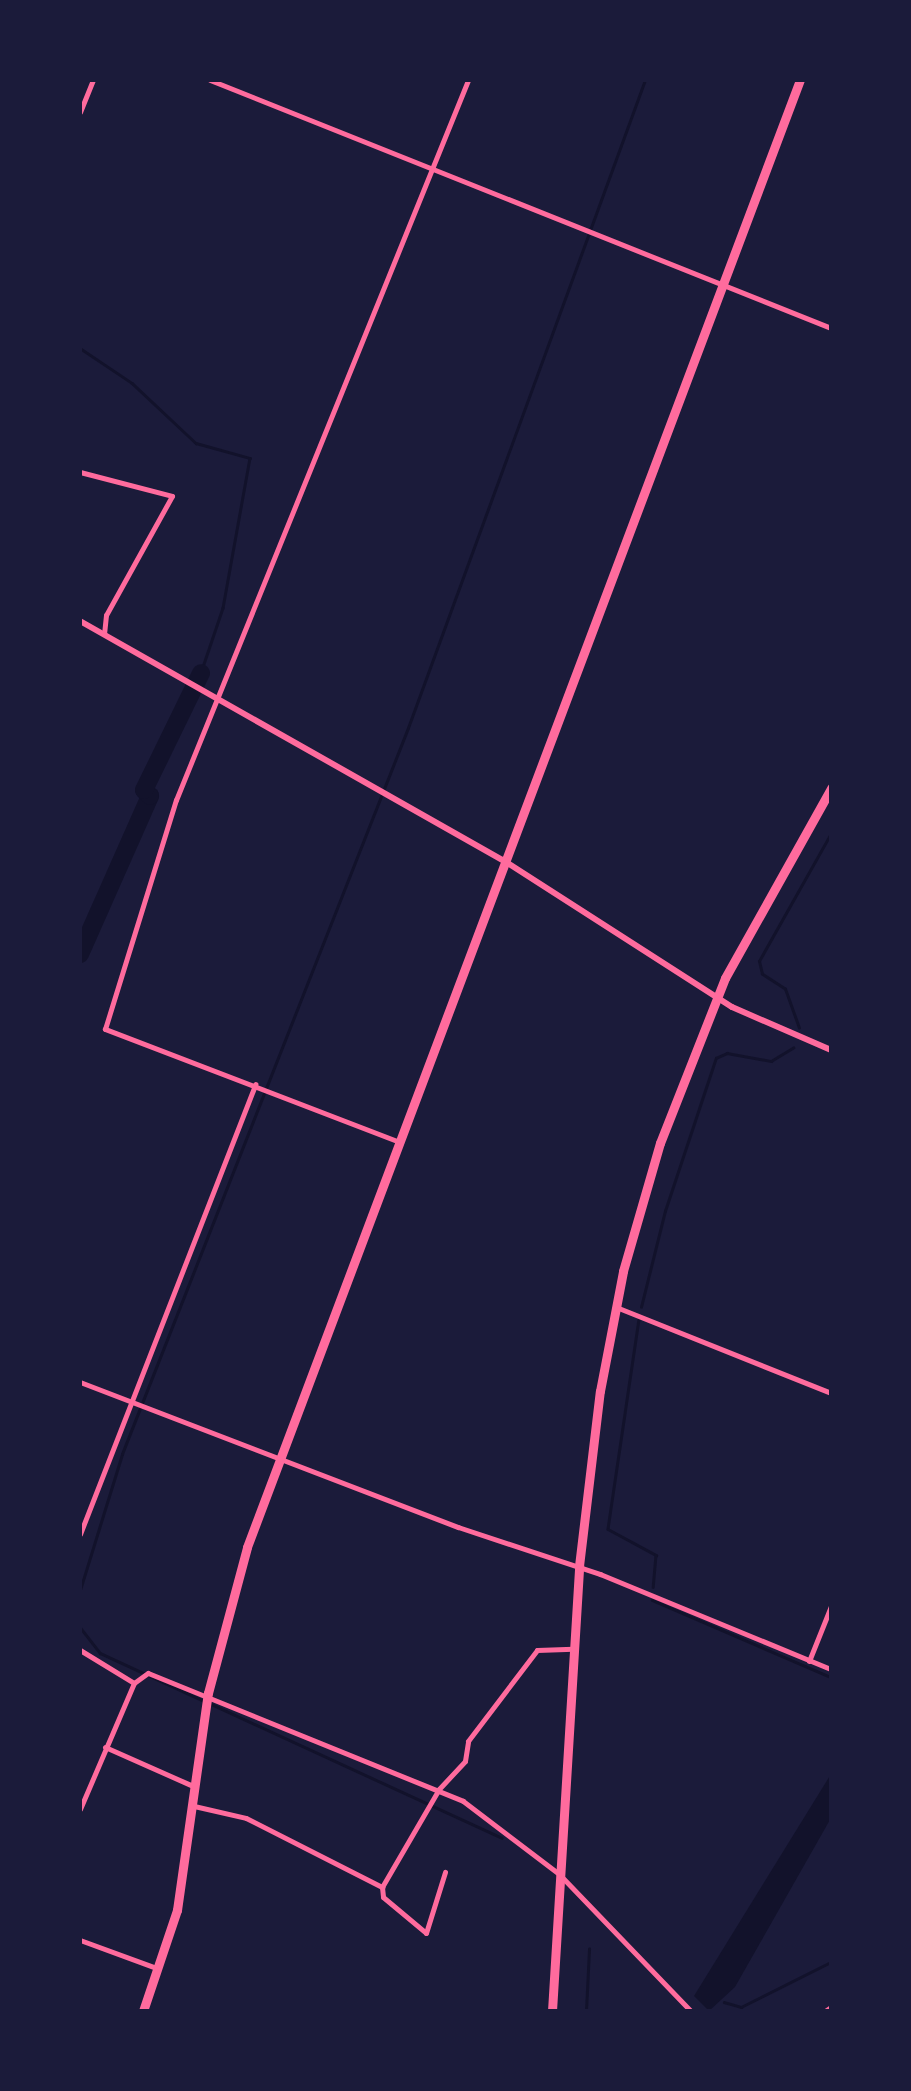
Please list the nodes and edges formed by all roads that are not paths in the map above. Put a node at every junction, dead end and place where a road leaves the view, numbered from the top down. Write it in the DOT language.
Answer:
graph roads {
  1 [pos="93,80"];
  2 [pos="210,80"];
  3 [pos="468,80"];
  4 [pos="800,80"];
  5 [pos="80,112"];
  6 [pos="432,168"];
  7 [pos="722,284"];
  8 [pos="831,328"];
  9 [pos="80,472"];
  10 [pos="80,621"];
  11 [pos="104,634"];
  12 [pos="219,699"];
  13 [pos="831,788"];
  14 [pos="503,860"];
  15 [pos="716,998"];
  16 [pos="831,1050"];
  17 [pos="255,1084"];
  18 [pos="397,1140"];
  19 [pos="615,1307"];
  20 [pos="80,1382"];
  21 [pos="831,1393"];
  22 [pos="128,1403"];
  23 [pos="280,1459"];
  24 [pos="80,1534"];
  25 [pos="579,1566"];
  26 [pos="831,1606"];
  27 [pos="573,1649"];
  28 [pos="80,1650"];
  29 [pos="809,1661"];
  30 [pos="831,1669"];
  31 [pos="134,1683"];
  32 [pos="208,1693"];
  33 [pos="106,1747"];
  34 [pos="196,1787"];
  35 [pos="439,1788"];
  36 [pos="194,1806"];
  37 [pos="80,1810"];
  38 [pos="444,1872"];
  39 [pos="560,1874"];
  40 [pos="382,1887"];
  41 [pos="80,1940"];
  42 [pos="159,1970"];
  43 [pos="143,2011"];
  44 [pos="552,2011"];
  45 [pos="691,2011"];
  1 -- 5 [label="street"];
  2 -- 6 [label="street"];
  3 -- 6 [label="street"];
  4 -- 7 [label="main road"];
  6 -- 7 [label="street"];
  6 -- 12 [label="street"];
  7 -- 8 [label="street"];
  7 -- 14 [label="main road"];
  9 -- 11 [label="street"];
  10 -- 11 [label="street"];
  11 -- 12 [label="street"];
  12 -- 14 [label="street"];
  12 -- 17 [label="street"];
  13 -- 15 [label="main road"];
  14 -- 15 [label="street"];
  14 -- 18 [label="main road"];
  15 -- 16 [label="street"];
  15 -- 19 [label="main road"];
  17 -- 18 [label="street"];
  17 -- 22 [label="street"];
  18 -- 23 [label="main road"];
  19 -- 21 [label="street"];
  19 -- 25 [label="main road"];
  20 -- 22 [label="street"];
  22 -- 23 [label="street"];
  22 -- 24 [label="street"];
  23 -- 25 [label="street"];
  23 -- 32 [label="main road"];
  25 -- 27 [label="main road"];
  25 -- 29 [label="street"];
  26 -- 29 [label="street"];
  27 -- 35 [label="street"];
  27 -- 39 [label="main road"];
  28 -- 31 [label="street"];
  29 -- 30 [label="street"];
  31 -- 32 [label="street"];
  31 -- 33 [label="street"];
  32 -- 34 [label="main road"];
  32 -- 35 [label="street"];
  33 -- 34 [label="street"];
  33 -- 37 [label="street"];
  34 -- 36 [label="main road"];
  35 -- 39 [label="street"];
  35 -- 40 [label="street"];
  36 -- 40 [label="street"];
  36 -- 42 [label="main road"];
  38 -- 40 [label="street"];
  39 -- 44 [label="main road"];
  39 -- 45 [label="street"];
  41 -- 42 [label="street"];
  42 -- 43 [label="main road"];
}
